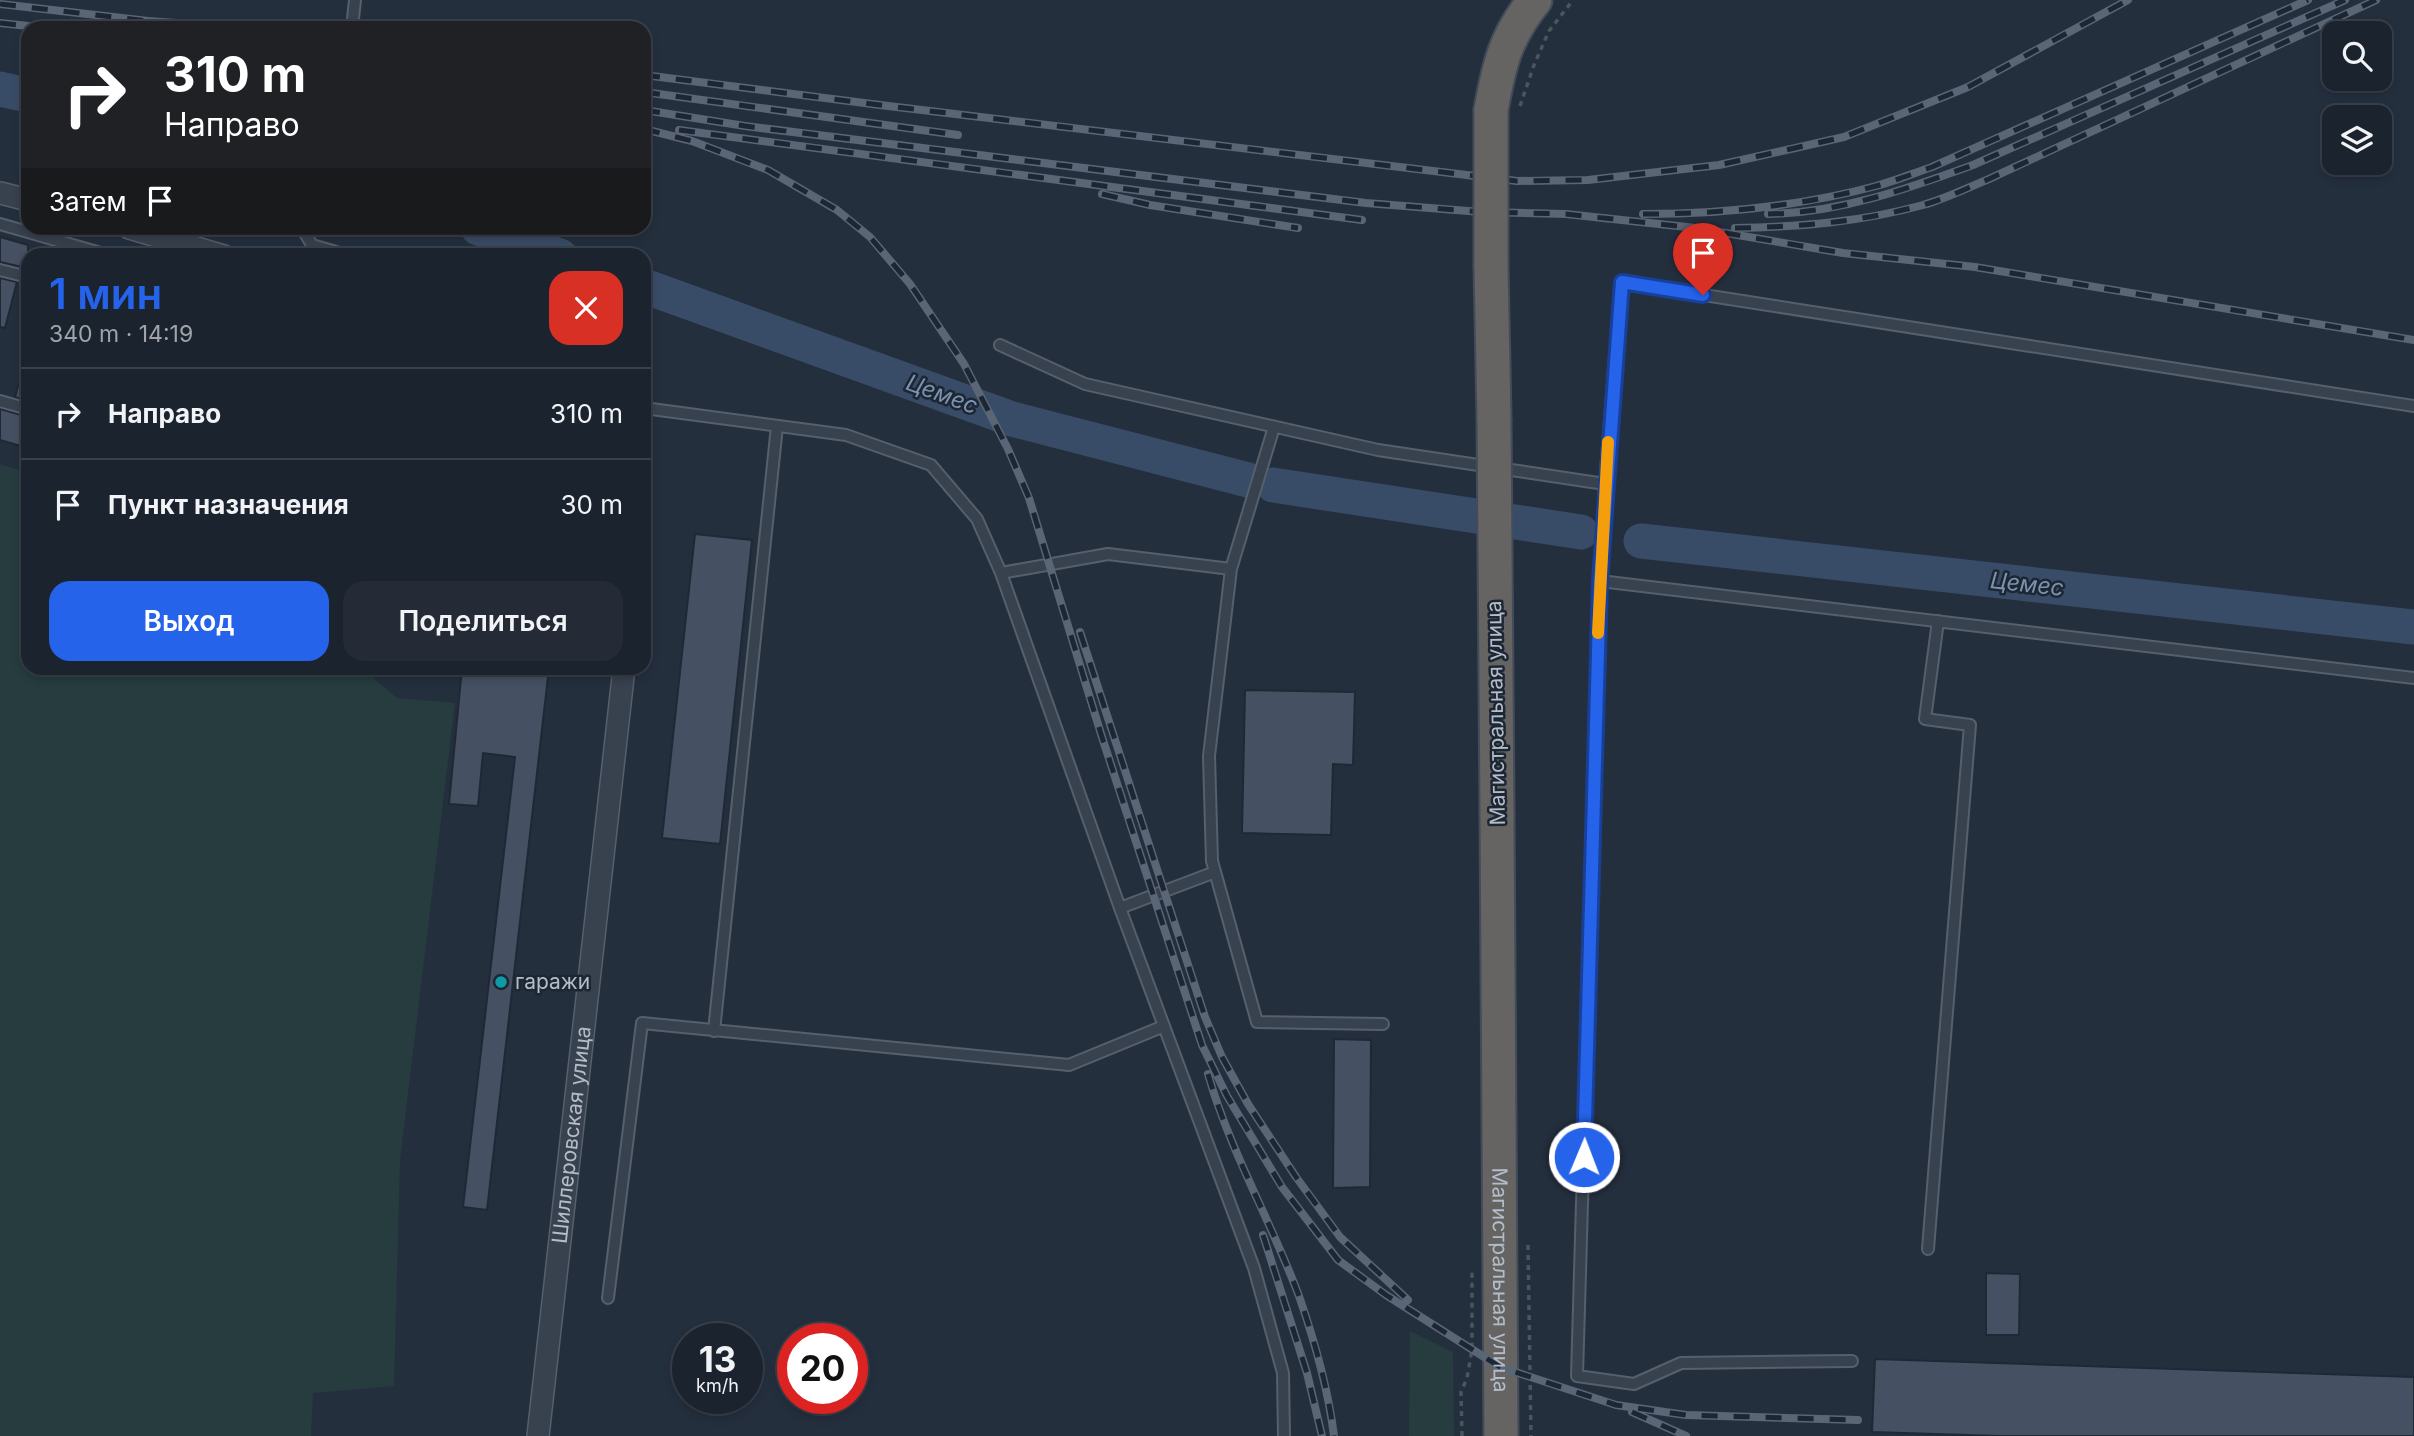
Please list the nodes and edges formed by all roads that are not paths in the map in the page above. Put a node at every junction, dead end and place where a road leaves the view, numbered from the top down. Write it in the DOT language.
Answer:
graph roads {
  1 [pos="355,0"];
  2 [pos="1535,0"];
  3 [pos="353,21"];
  4 [pos="0,193"];
  5 [pos="21,198"];
  6 [pos="0,224"];
  7 [pos="21,230"];
  8 [pos="38,235"];
  9 [pos="153,235"];
  10 [pos="306,235"];
  11 [pos="83,248"];
  12 [pos="197,248"];
  13 [pos="322,248"];
  14 [pos="0,270"];
  15 [pos="21,275"];
  16 [pos="1000,345"];
  17 [pos="0,401"];
  18 [pos="2414,406"];
  19 [pos="21,408"];
  20 [pos="651,409"];
  21 [pos="777,426"];
  22 [pos="1274,427"];
  23 [pos="1605,484"];
  24 [pos="1231,569"];
  25 [pos="1001,573"];
  26 [pos="1600,581"];
  27 [pos="1938,621"];
  28 [pos="623,675"];
  29 [pos="2414,678"];
  30 [pos="1215,872"];
  31 [pos="1121,908"];
  32 [pos="1383,1024"];
  33 [pos="1164,1026"];
  34 [pos="714,1031"];
  35 [pos="1928,1249"];
  36 [pos="608,1298"];
  37 [pos="1852,1361"];
  38 [pos="538,1436"];
  39 [pos="1284,1436"];
  40 [pos="1501,1436"];
  1 -- 3 [label="lane"];
  2 -- 40 [label="highway, Магистральная улица, bridge"];
  4 -- 5 [label="street"];
  6 -- 7 [label="lane"];
  8 -- 11 [label="lane"];
  9 -- 12 [label="street"];
  10 -- 13 [label="lane"];
  14 -- 15 [label="lane"];
  16 -- 22 [label="lane"];
  17 -- 19 [label="lane"];
  18 -- 23 [label="lane"];
  20 -- 21 [label="lane"];
  21 -- 25 [label="lane"];
  21 -- 34 [label="lane"];
  22 -- 23 [label="lane"];
  22 -- 24 [label="lane"];
  23 -- 26 [label="lane"];
  24 -- 25 [label="lane"];
  24 -- 30 [label="lane"];
  25 -- 31 [label="lane"];
  26 -- 27 [label="lane"];
  26 -- 37 [label="lane"];
  27 -- 29 [label="lane"];
  27 -- 35 [label="lane"];
  28 -- 38 [label="street, Шиллеровская улица"];
  30 -- 31 [label="lane"];
  30 -- 32 [label="lane"];
  31 -- 33 [label="lane"];
  33 -- 34 [label="lane"];
  33 -- 39 [label="lane"];
  34 -- 36 [label="lane"];
}
